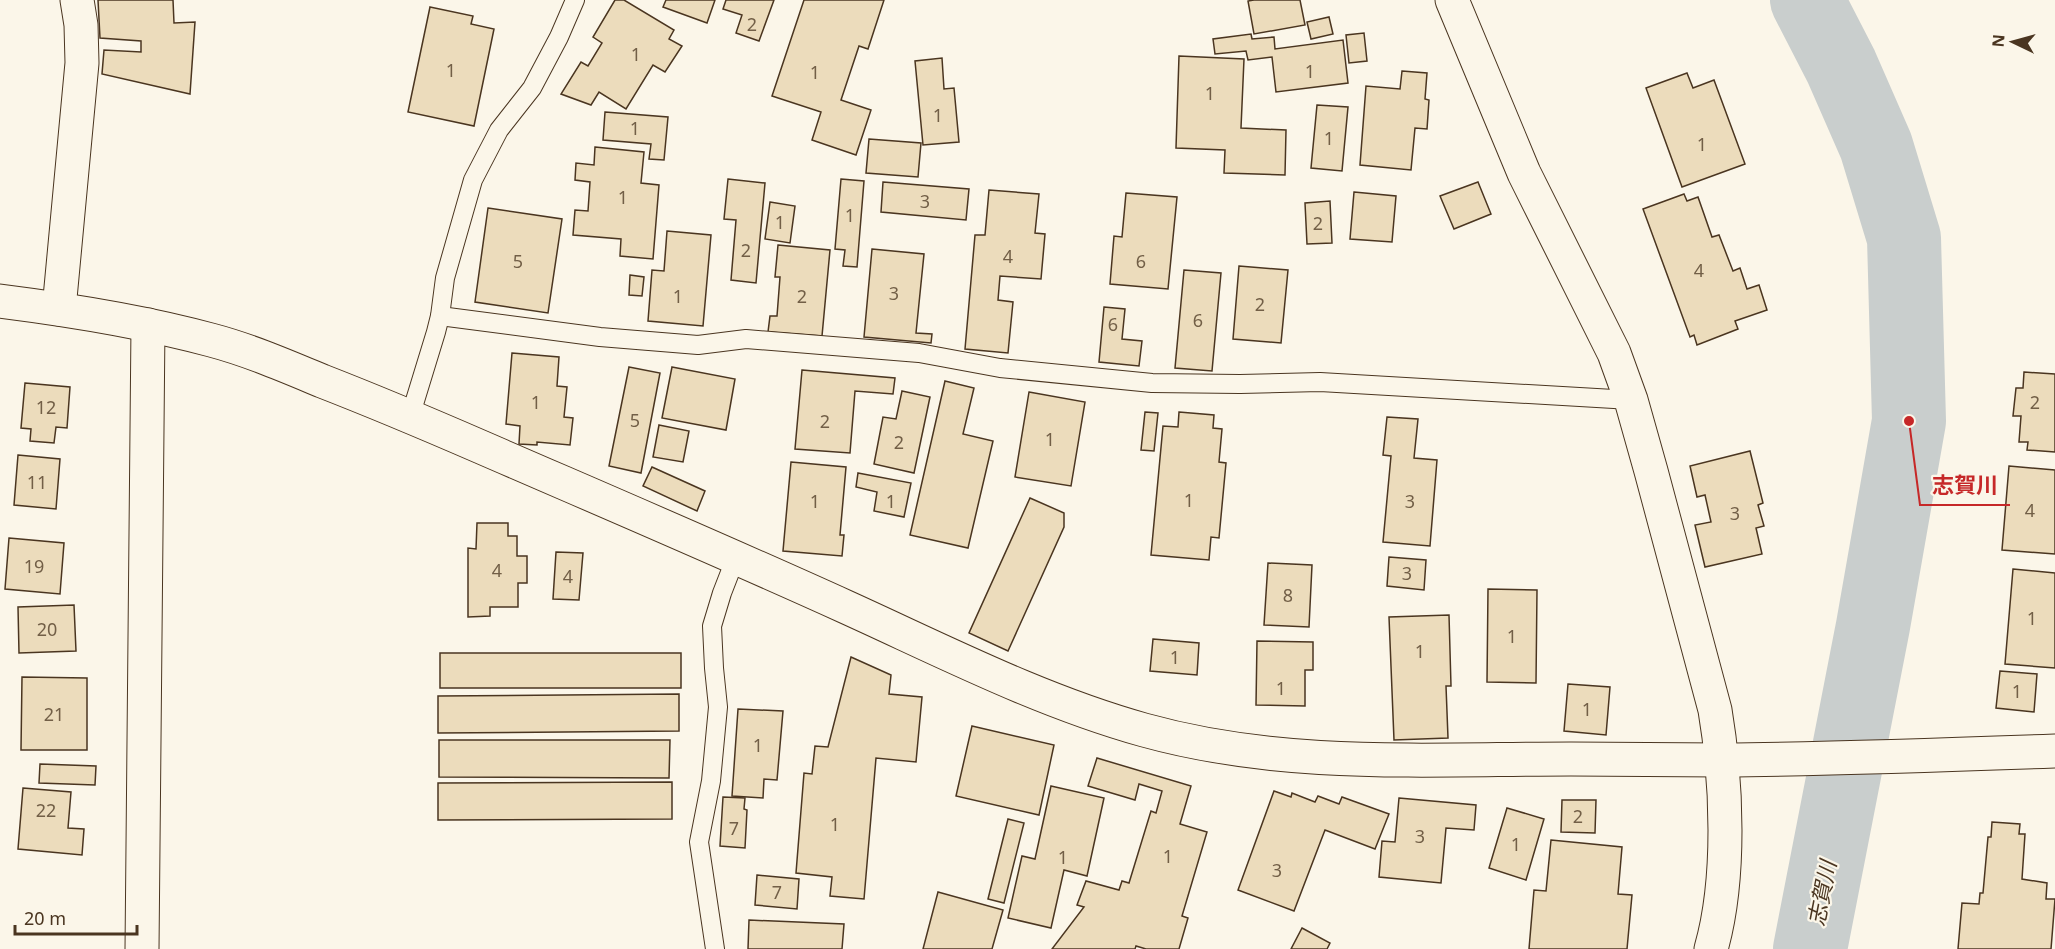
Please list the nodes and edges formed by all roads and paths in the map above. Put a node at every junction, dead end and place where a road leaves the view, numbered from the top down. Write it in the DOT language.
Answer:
graph roads {
  1 [pos="77,0"];
  2 [pos="575,0"];
  3 [pos="1452,0"];
  4 [pos="0,301"];
  5 [pos="59,309"];
  6 [pos="440,316"];
  7 [pos="148,325"];
  8 [pos="1631,400"];
  9 [pos="410,417"];
  10 [pos="735,557"];
  11 [pos="2055,751"];
  12 [pos="1722,760"];
  13 [pos="142,949"];
  14 [pos="715,949"];
  15 [pos="1711,949"];
  1 -- 5 [label="street"];
  2 -- 6 [label="lane"];
  3 -- 8 [label="street"];
  4 -- 5 [label="street"];
  5 -- 7 [label="street"];
  6 -- 8 [label="lane"];
  6 -- 9 [label="lane"];
  7 -- 9 [label="street"];
  7 -- 13 [label="street"];
  8 -- 12 [label="street"];
  9 -- 10 [label="street"];
  10 -- 12 [label="street"];
  10 -- 14 [label="lane"];
  11 -- 12 [label="street"];
  12 -- 15 [label="street"];
}
